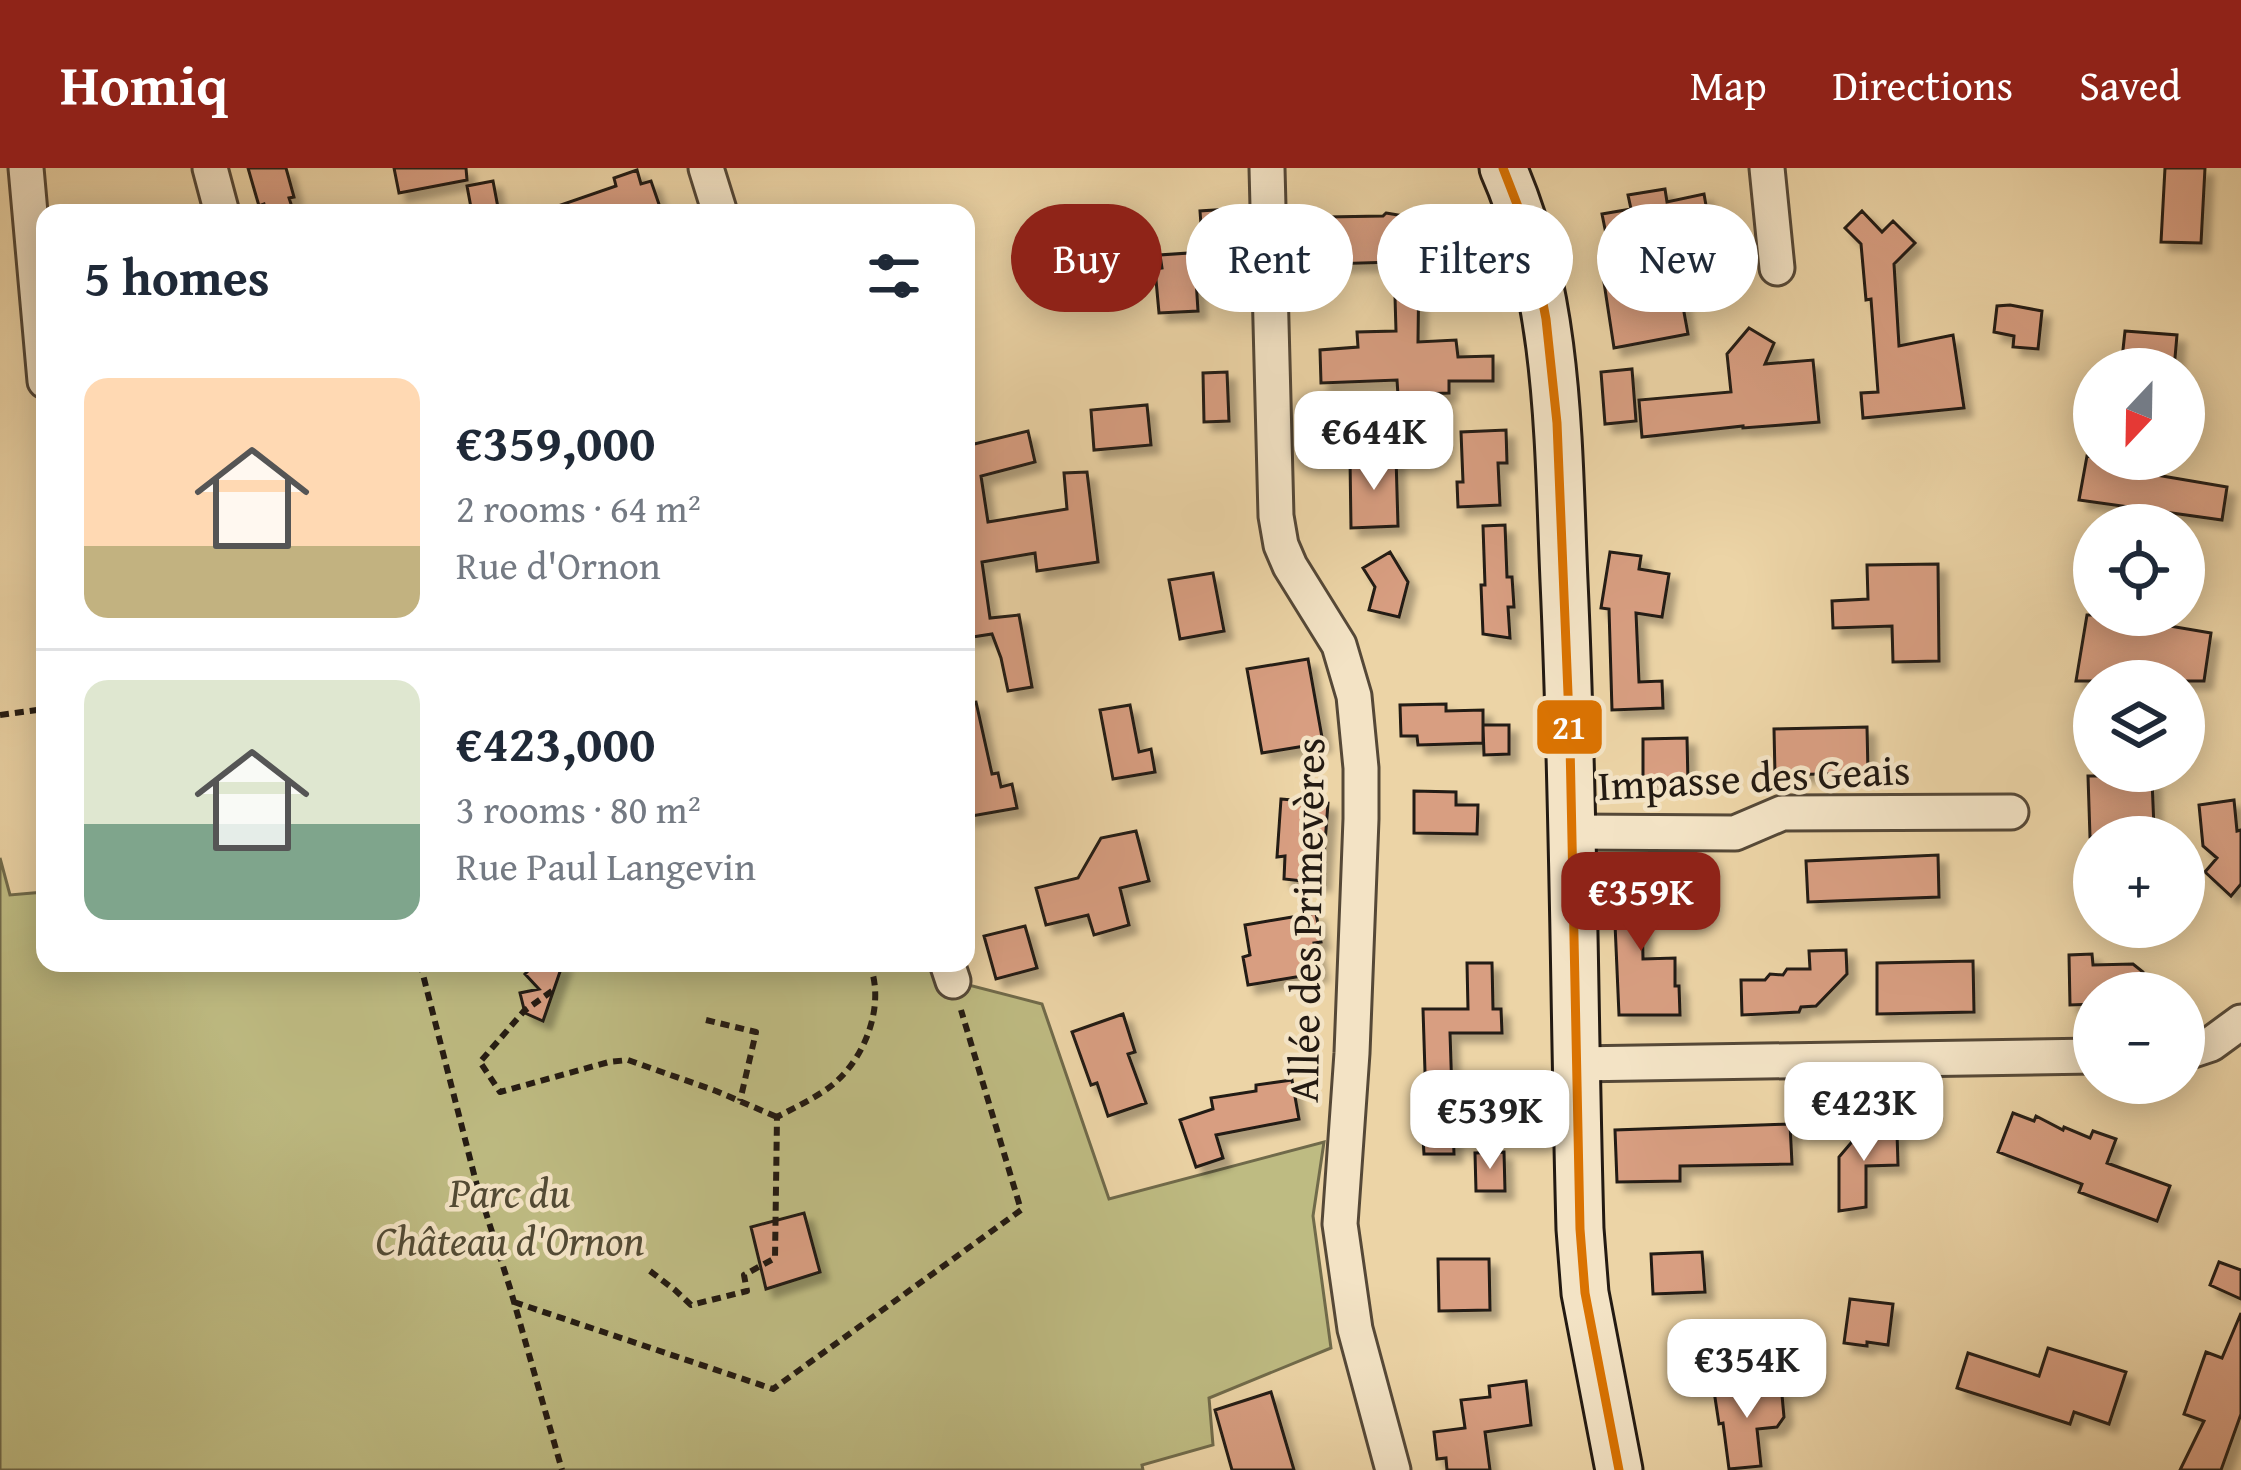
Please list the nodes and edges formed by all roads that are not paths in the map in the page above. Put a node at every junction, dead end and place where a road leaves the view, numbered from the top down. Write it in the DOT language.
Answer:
graph roads {
  1 [pos="26,168"];
  2 [pos="210,168"];
  3 [pos="706,168"];
  4 [pos="1267,168"];
  5 [pos="1502,168"];
  6 [pos="1767,168"];
  7 [pos="220,204"];
  8 [pos="717,204"];
  9 [pos="1777,268"];
  10 [pos="36,280"];
  11 [pos="2011,812"];
  12 [pos="1573,832"];
  13 [pos="2241,1022"];
  14 [pos="2205,1046"];
  15 [pos="2073,1056"];
  16 [pos="1576,1064"];
  17 [pos="1393,1470"];
  18 [pos="1618,1470"];
  1 -- 10 [label="street"];
  2 -- 7 [label="street"];
  3 -- 8 [label="street"];
  4 -- 17 [label="street, Allée des Primevères"];
  5 -- 12 [label="street"];
  6 -- 9 [label="street"];
  11 -- 12 [label="street, Impasse des Geais"];
  12 -- 16 [label="street"];
  13 -- 14 [label="street"];
  15 -- 16 [label="street"];
  16 -- 18 [label="street"];
}
